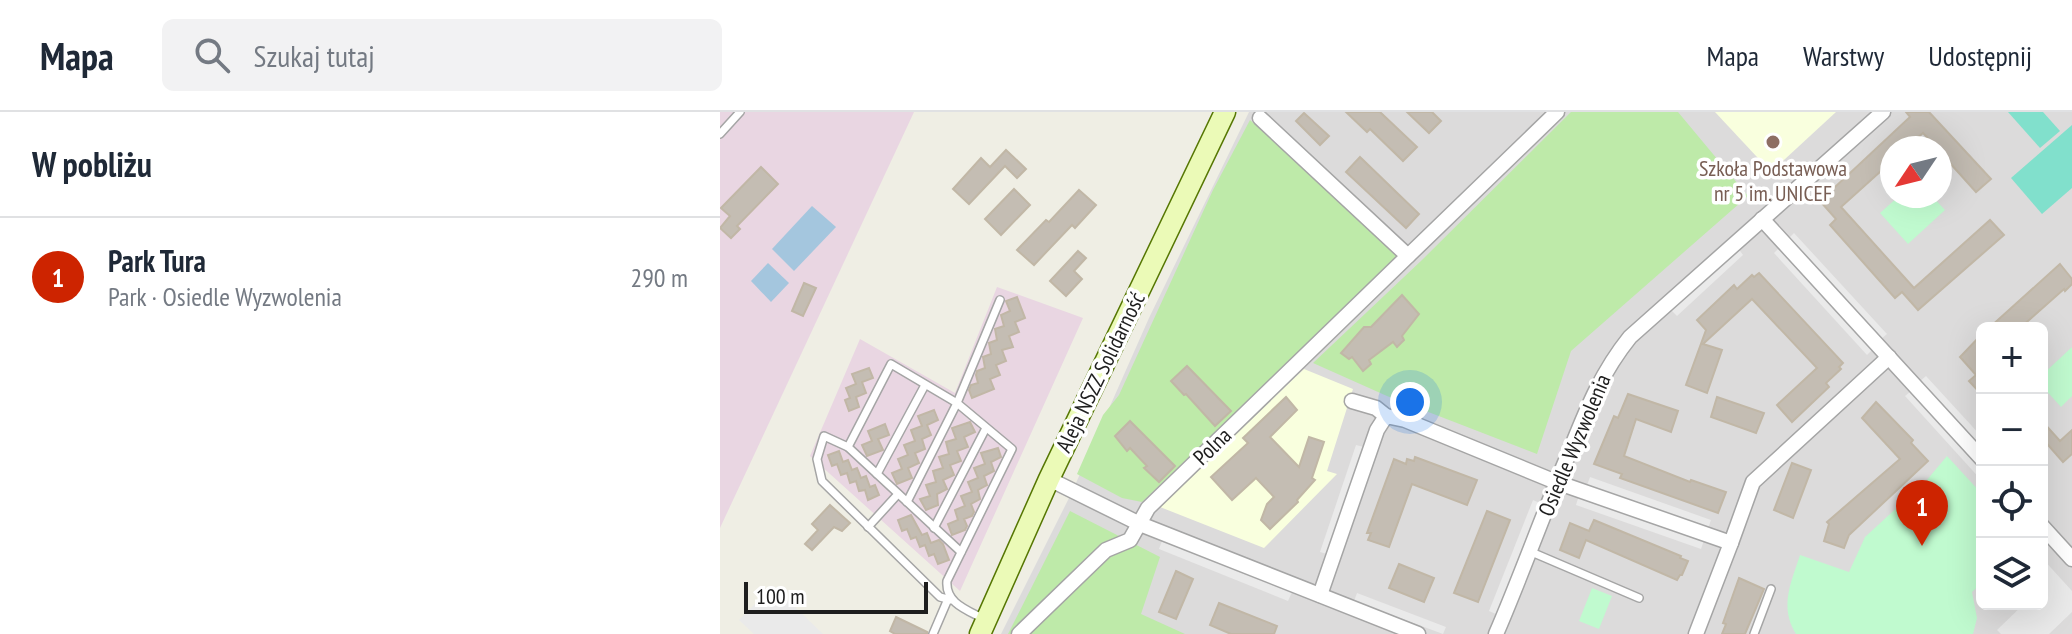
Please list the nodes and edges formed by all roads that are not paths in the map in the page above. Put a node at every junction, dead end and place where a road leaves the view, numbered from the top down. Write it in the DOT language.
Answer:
graph roads {
  1 [pos="740,112"];
  2 [pos="1225,112"];
  3 [pos="1557,112"];
  4 [pos="1883,112"];
  5 [pos="1260,118"];
  6 [pos="720,134"];
  7 [pos="1762,219"];
  8 [pos="1408,256"];
  9 [pos="1000,300"];
  10 [pos="1889,357"];
  11 [pos="925,385"];
  12 [pos="1352,401"];
  13 [pos="957,403"];
  14 [pos="1386,416"];
  15 [pos="986,428"];
  16 [pos="848,447"];
  17 [pos="1976,452"];
  18 [pos="877,474"];
  19 [pos="1049,479"];
  20 [pos="1556,482"];
  21 [pos="898,494"];
  22 [pos="907,502"];
  23 [pos="1140,524"];
  24 [pos="868,527"];
  25 [pos="934,528"];
  26 [pos="2048,533"];
  27 [pos="1731,543"];
  28 [pos="1529,551"];
  29 [pos="961,552"];
  30 [pos="2072,559"];
  31 [pos="1771,589"];
  32 [pos="1320,595"];
  33 [pos="1639,598"];
  34 [pos="950,600"];
  35 [pos="983,627"];
  36 [pos="933,634"];
  37 [pos="1019,634"];
  38 [pos="1418,634"];
  39 [pos="1496,634"];
  40 [pos="1696,634"];
  41 [pos="1754,634"];
  1 -- 6 [label="lane"];
  2 -- 19 [label="street, Aleja NSZZ Solidarność"];
  3 -- 8 [label="street, Polna"];
  4 -- 7 [label="street, Osiedle Wyzwolenia"];
  5 -- 8 [label="street"];
  7 -- 10 [label="street"];
  7 -- 20 [label="street, Osiedle Wyzwolenia"];
  8 -- 23 [label="street, Polna"];
  9 -- 13 [label="lane"];
  10 -- 17 [label="street"];
  10 -- 27 [label="street"];
  11 -- 13 [label="lane"];
  11 -- 16 [label="lane"];
  11 -- 18 [label="lane"];
  12 -- 14 [label="street"];
  13 -- 15 [label="lane"];
  13 -- 22 [label="lane"];
  14 -- 20 [label="street"];
  14 -- 32 [label="street"];
  15 -- 25 [label="lane"];
  15 -- 29 [label="lane"];
  16 -- 18 [label="lane"];
  16 -- 24 [label="lane"];
  18 -- 21 [label="lane"];
  19 -- 23 [label="street"];
  19 -- 35 [label="street, Aleja NSZZ Solidarność"];
  20 -- 27 [label="street"];
  20 -- 28 [label="street, Osiedle Wyzwolenia"];
  21 -- 22 [label="lane"];
  21 -- 24 [label="lane"];
  22 -- 25 [label="lane"];
  23 -- 32 [label="street"];
  23 -- 37 [label="street, Polna"];
  24 -- 34 [label="lane"];
  25 -- 29 [label="lane"];
  26 -- 30 [label="street"];
  27 -- 40 [label="street"];
  28 -- 33 [label="lane"];
  28 -- 39 [label="street, Osiedle Wyzwolenia"];
  29 -- 34 [label="lane"];
  31 -- 41 [label="lane"];
  32 -- 38 [label="street"];
  34 -- 35 [label="lane"];
  34 -- 36 [label="lane"];
}
